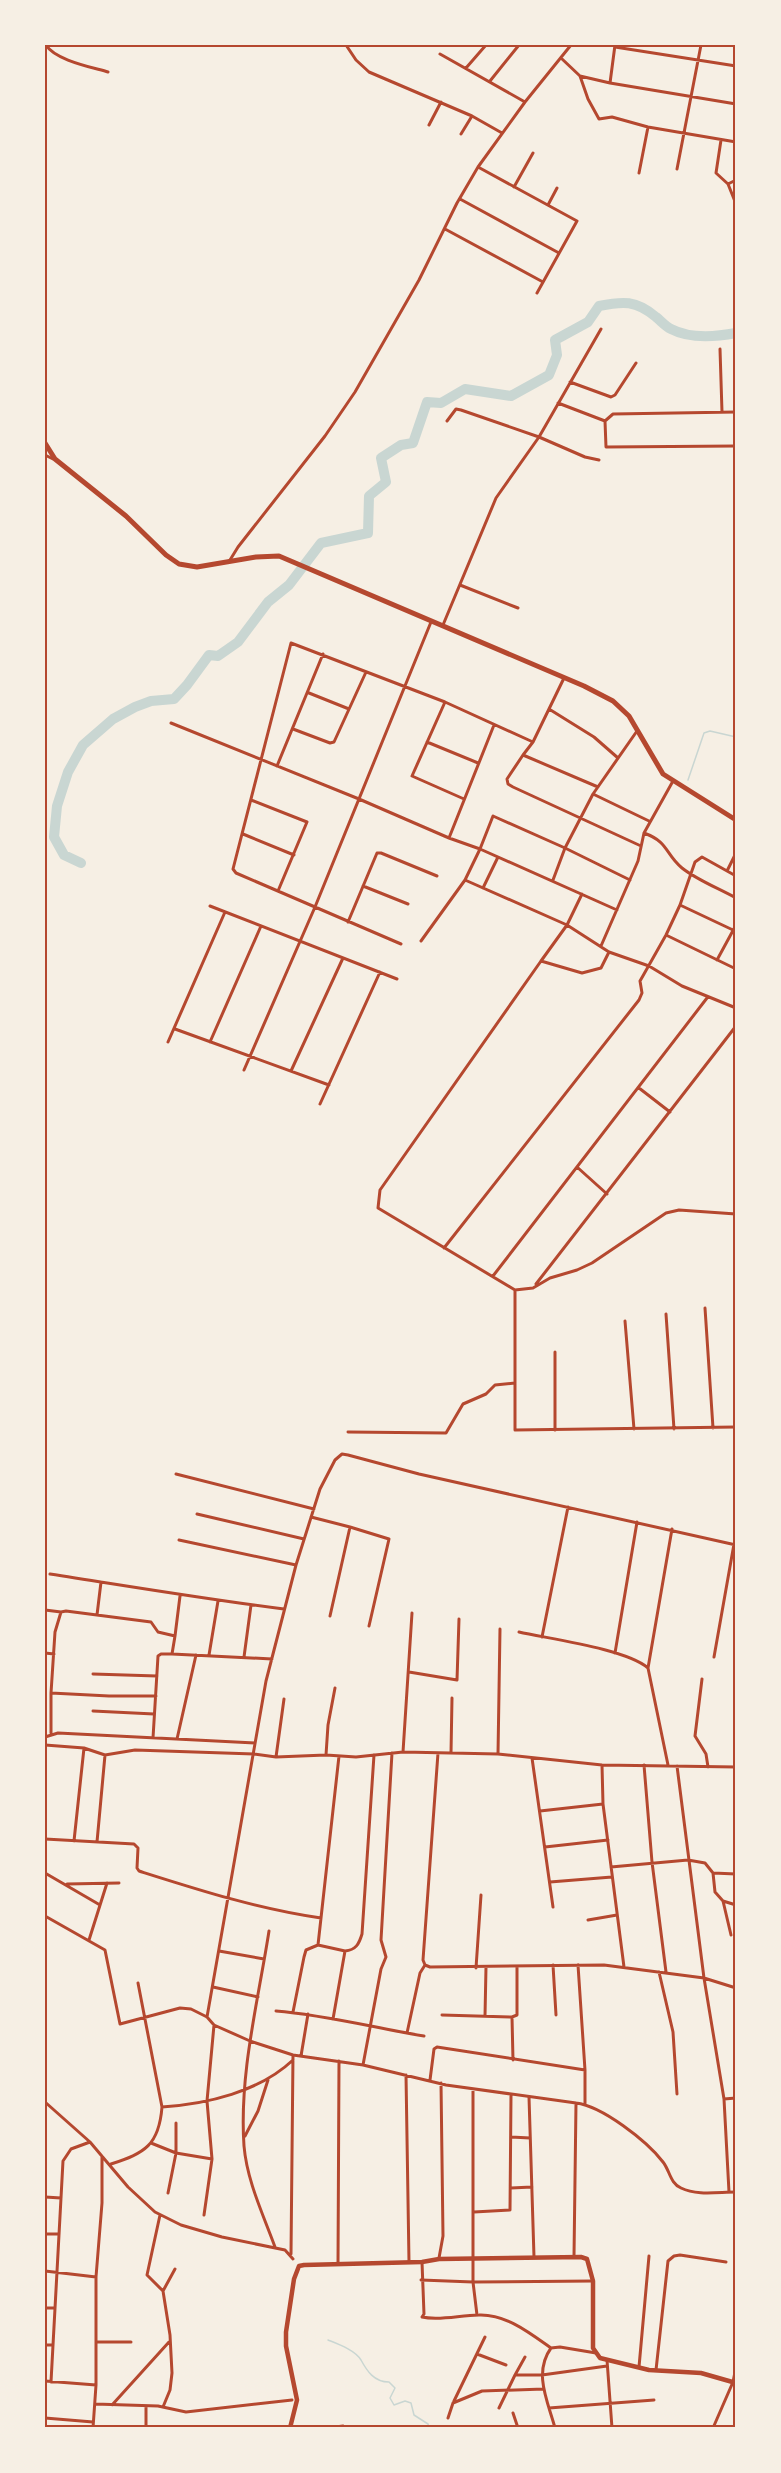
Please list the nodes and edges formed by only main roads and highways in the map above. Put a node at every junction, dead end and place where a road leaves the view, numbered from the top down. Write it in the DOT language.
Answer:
graph roads {
  1 [pos="45,443"];
  2 [pos="736,820"];
  1 -- 2 [label="main road"];
}
